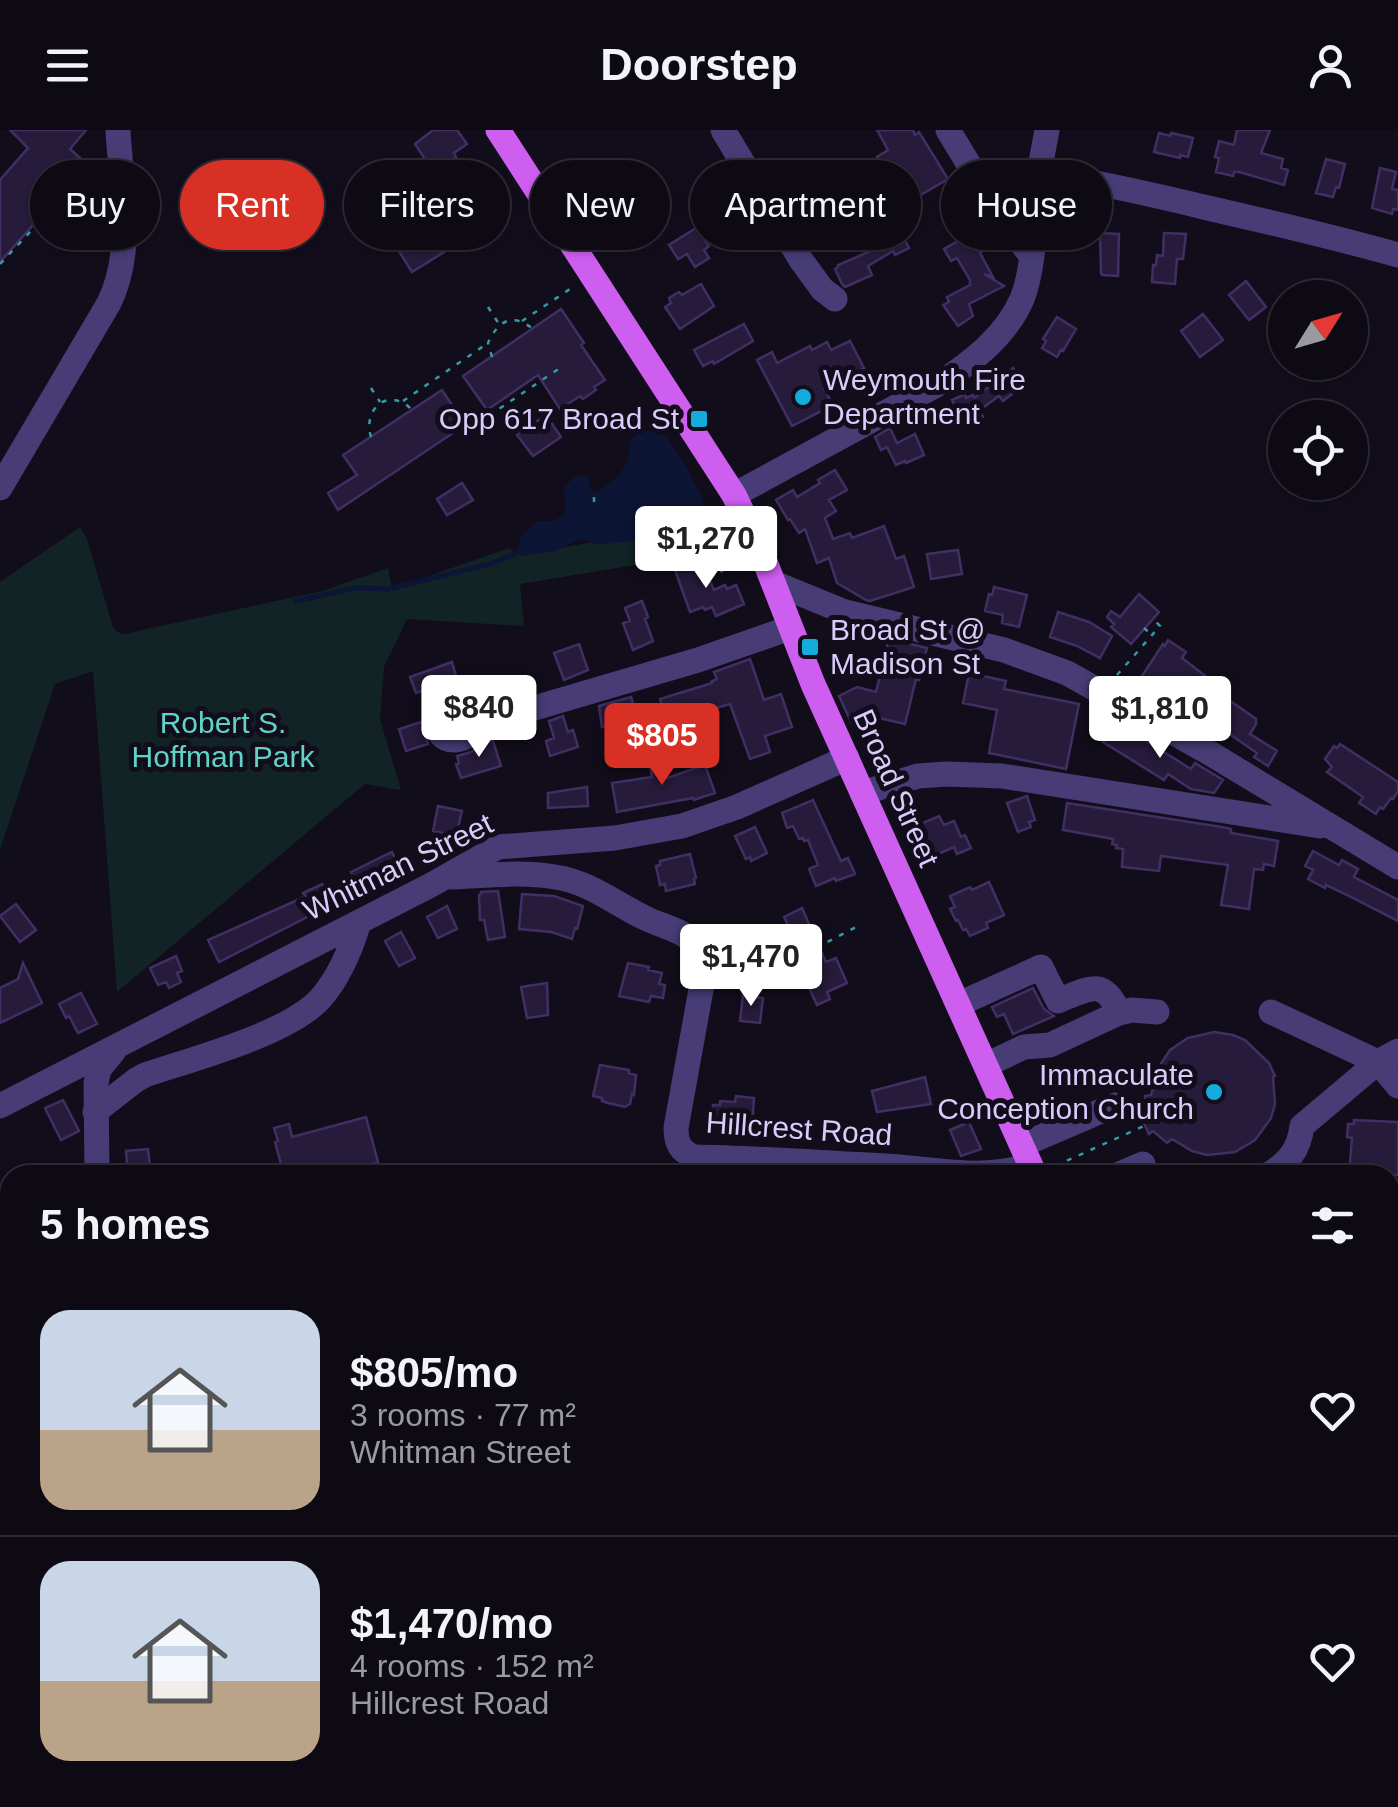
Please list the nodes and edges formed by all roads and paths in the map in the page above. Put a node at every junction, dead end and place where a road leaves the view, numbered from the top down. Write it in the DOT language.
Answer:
graph roads {
  1 [pos="118,130"];
  2 [pos="498,130"];
  3 [pos="723,130"];
  4 [pos="948,130"];
  5 [pos="1047,130"];
  6 [pos="1042,160"];
  7 [pos="1112,185"];
  8 [pos="30,233"];
  9 [pos="1031,250"];
  10 [pos="1031,254"];
  11 [pos="1398,255"];
  12 [pos="0,264"];
  13 [pos="591,275"];
  14 [pos="835,300"];
  15 [pos="488,307"];
  16 [pos="522,321"];
  17 [pos="500,325"];
  18 [pos="533,328"];
  19 [pos="488,344"];
  20 [pos="492,357"];
  21 [pos="560,368"];
  22 [pos="371,388"];
  23 [pos="402,400"];
  24 [pos="381,404"];
  25 [pos="412,410"];
  26 [pos="478,423"];
  27 [pos="371,437"];
  28 [pos="0,488"];
  29 [pos="594,493"];
  30 [pos="734,495"];
  31 [pos="594,502"];
  32 [pos="760,549"];
  33 [pos="708,576"];
  34 [pos="774,583"];
  35 [pos="1153,618"];
  36 [pos="790,628"];
  37 [pos="1144,628"];
  38 [pos="1152,635"];
  39 [pos="1137,639"];
  40 [pos="1144,645"];
  41 [pos="1102,691"];
  42 [pos="490,721"];
  43 [pos="847,758"];
  44 [pos="862,794"];
  45 [pos="1332,828"];
  46 [pos="1398,867"];
  47 [pos="446,877"];
  48 [pos="359,922"];
  49 [pos="856,927"];
  50 [pos="816,948"];
  51 [pos="959,1004"];
  52 [pos="1157,1012"];
  53 [pos="1271,1012"];
  54 [pos="1119,1013"];
  55 [pos="123,1043"];
  56 [pos="1388,1056"];
  57 [pos="986,1065"];
  58 [pos="1398,1086"];
  59 [pos="1115,1104"];
  60 [pos="0,1106"];
  61 [pos="95,1112"];
  62 [pos="1144,1126"];
  63 [pos="1035,1163"];
  64 [pos="97,1165"];
  65 [pos="869,1165"];
  66 [pos="1281,1165"];
  1 -- 28 [label="street"];
  2 -- 13 [label="main road, Broad Street"];
  3 -- 14 [label="street"];
  4 -- 10 [label="street"];
  5 -- 6 [label="street"];
  7 -- 11 [label="street"];
  8 -- 12 [label="path"];
  9 -- 10 [label="street"];
  10 -- 30 [label="street"];
  13 -- 16 [label="path"];
  13 -- 30 [label="main road, Broad Street"];
  15 -- 17 [label="path"];
  16 -- 17 [label="path"];
  16 -- 18 [label="path"];
  17 -- 19 [label="path"];
  19 -- 20 [label="path"];
  19 -- 23 [label="path"];
  21 -- 26 [label="path"];
  22 -- 24 [label="path"];
  23 -- 24 [label="path"];
  23 -- 25 [label="path"];
  24 -- 27 [label="path"];
  29 -- 31 [label="path"];
  30 -- 32 [label="main road, Broad Street"];
  32 -- 33 [label="path"];
  32 -- 34 [label="main road, Broad Street"];
  34 -- 36 [label="main road, Broad Street"];
  34 -- 41 [label="street"];
  35 -- 38 [label="path"];
  36 -- 42 [label="street"];
  36 -- 43 [label="main road, Broad Street"];
  37 -- 38 [label="path"];
  38 -- 40 [label="path"];
  39 -- 40 [label="path"];
  40 -- 41 [label="path"];
  41 -- 45 [label="street"];
  43 -- 44 [label="main road, Broad Street"];
  43 -- 47 [label="street, Whitman Street"];
  44 -- 45 [label="street"];
  44 -- 51 [label="main road, Broad Street"];
  45 -- 46 [label="street"];
  47 -- 48 [label="street, Whitman Street"];
  47 -- 65 [label="street, Hillcrest Road"];
  48 -- 55 [label="street, Whitman Street"];
  48 -- 61 [label="street"];
  49 -- 50 [label="path"];
  51 -- 54 [label="street"];
  51 -- 57 [label="main road, Broad Street"];
  52 -- 54 [label="street"];
  53 -- 56 [label="street"];
  54 -- 57 [label="street"];
  55 -- 60 [label="street, Whitman Street"];
  55 -- 61 [label="street"];
  56 -- 58 [label="street"];
  56 -- 66 [label="street"];
  57 -- 63 [label="main road, Broad Street"];
  59 -- 63 [label="street"];
  61 -- 64 [label="street"];
  62 -- 63 [label="path"];
}
